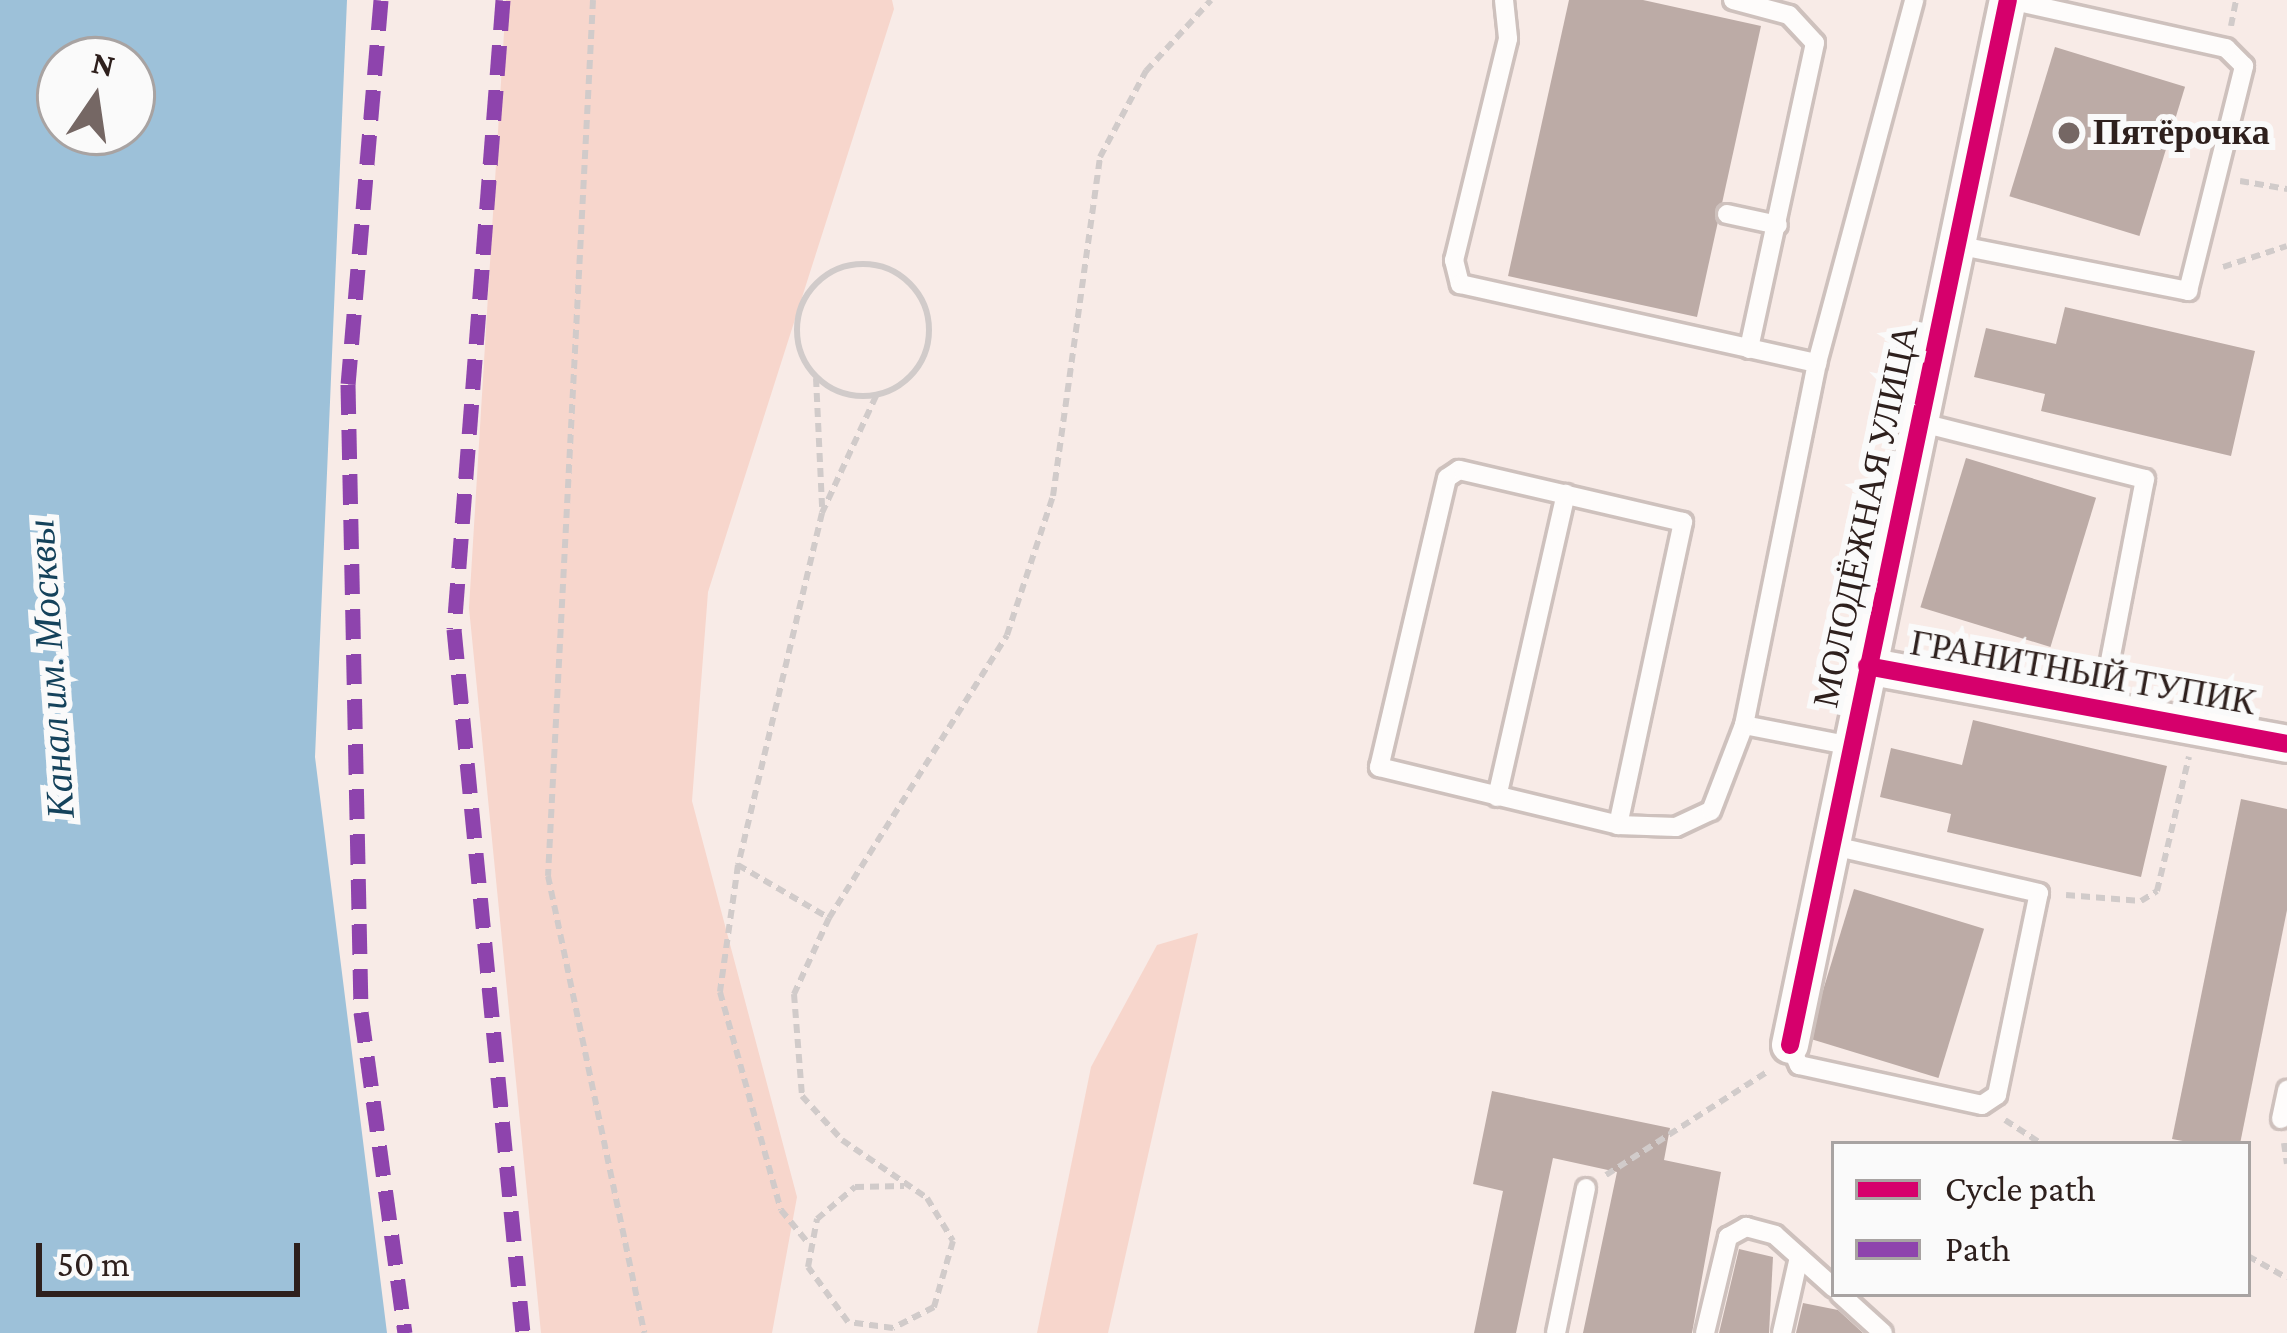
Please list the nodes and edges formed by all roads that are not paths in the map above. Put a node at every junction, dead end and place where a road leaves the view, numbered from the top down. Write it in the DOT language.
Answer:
graph roads {
  1 [pos="1504,0"];
  2 [pos="1732,0"];
  3 [pos="1914,0"];
  4 [pos="2008,0"];
  5 [pos="1727,214"];
  6 [pos="1778,225"];
  7 [pos="1956,245"];
  8 [pos="1749,349"];
  9 [pos="1817,363"];
  10 [pos="1918,422"];
  11 [pos="1566,494"];
  12 [pos="1867,666"];
  13 [pos="2099,717"];
  14 [pos="1744,725"];
  15 [pos="2287,744"];
  16 [pos="1852,746"];
  17 [pos="1497,797"];
  18 [pos="1618,825"];
  19 [pos="1833,845"];
  20 [pos="1790,1051"];
  21 [pos="2287,1090"];
  22 [pos="2281,1119"];
  23 [pos="1586,1188"];
  24 [pos="1799,1257"];
  25 [pos="1831,1286"];
  26 [pos="1844,1297"];
  27 [pos="1556,1333"];
  28 [pos="1705,1333"];
  29 [pos="1783,1333"];
  30 [pos="1883,1333"];
  1 -- 8 [label="lane"];
  2 -- 6 [label="lane"];
  3 -- 9 [label="lane"];
  4 -- 7 [label="street, МОЛОДЁЖНАЯ УЛИЦА"];
  4 -- 7 [label="lane"];
  5 -- 6 [label="lane"];
  6 -- 8 [label="lane"];
  7 -- 10 [label="street, МОЛОДЁЖНАЯ УЛИЦА"];
  8 -- 9 [label="lane"];
  9 -- 14 [label="lane"];
  10 -- 12 [label="street, МОЛОДЁЖНАЯ УЛИЦА"];
  10 -- 13 [label="lane"];
  11 -- 17 [label="lane"];
  11 -- 17 [label="lane"];
  11 -- 18 [label="lane"];
  12 -- 13 [label="street, ГРАНИТНЫЙ ТУПИК"];
  12 -- 16 [label="street, МОЛОДЁЖНАЯ УЛИЦА"];
  13 -- 15 [label="street, ГРАНИТНЫЙ ТУПИК"];
  14 -- 16 [label="lane"];
  14 -- 18 [label="lane"];
  16 -- 19 [label="street, МОЛОДЁЖНАЯ УЛИЦА"];
  17 -- 18 [label="lane"];
  19 -- 20 [label="street, МОЛОДЁЖНАЯ УЛИЦА"];
  19 -- 20 [label="lane"];
  21 -- 22 [label="lane"];
  23 -- 27 [label="lane"];
  24 -- 25 [label="lane"];
  24 -- 28 [label="lane"];
  24 -- 29 [label="lane"];
  26 -- 30 [label="lane"];
}
